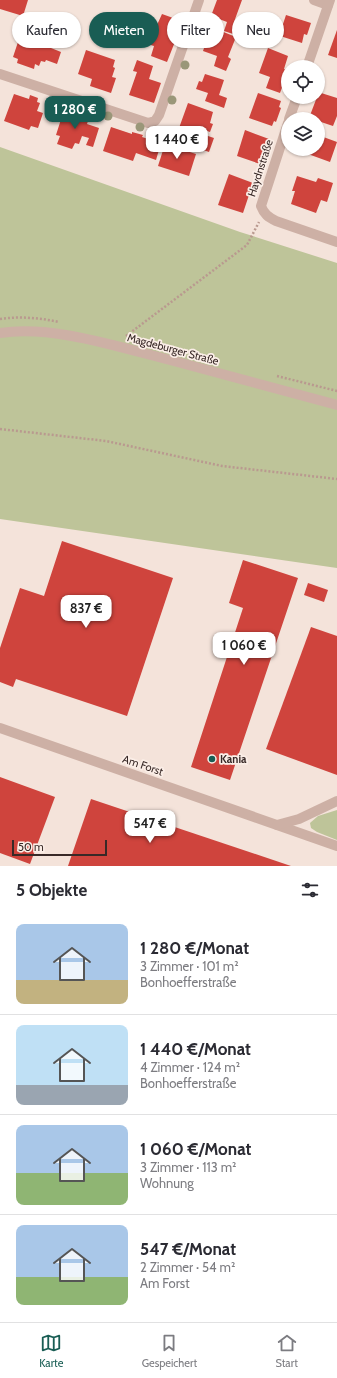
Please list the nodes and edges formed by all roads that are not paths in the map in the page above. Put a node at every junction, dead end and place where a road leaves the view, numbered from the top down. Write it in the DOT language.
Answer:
graph roads {
  1 [pos="199,0"];
  2 [pos="314,0"];
  3 [pos="329,2"];
  4 [pos="309,60"];
  5 [pos="0,74"];
  6 [pos="281,143"];
  7 [pos="337,242"];
  8 [pos="0,333"];
  9 [pos="337,405"];
  10 [pos="0,728"];
  11 [pos="337,801"];
  12 [pos="277,825"];
  13 [pos="337,846"];
  1 -- 5 [label="street"];
  2 -- 3 [label="street"];
  3 -- 4 [label="street"];
  6 -- 7 [label="street, Haydnstraße"];
  8 -- 9 [label="street, Magdeburger Straße"];
  10 -- 12 [label="street, Am Forst"];
  11 -- 12 [label="street"];
  12 -- 13 [label="street, Am Forst"];
}
